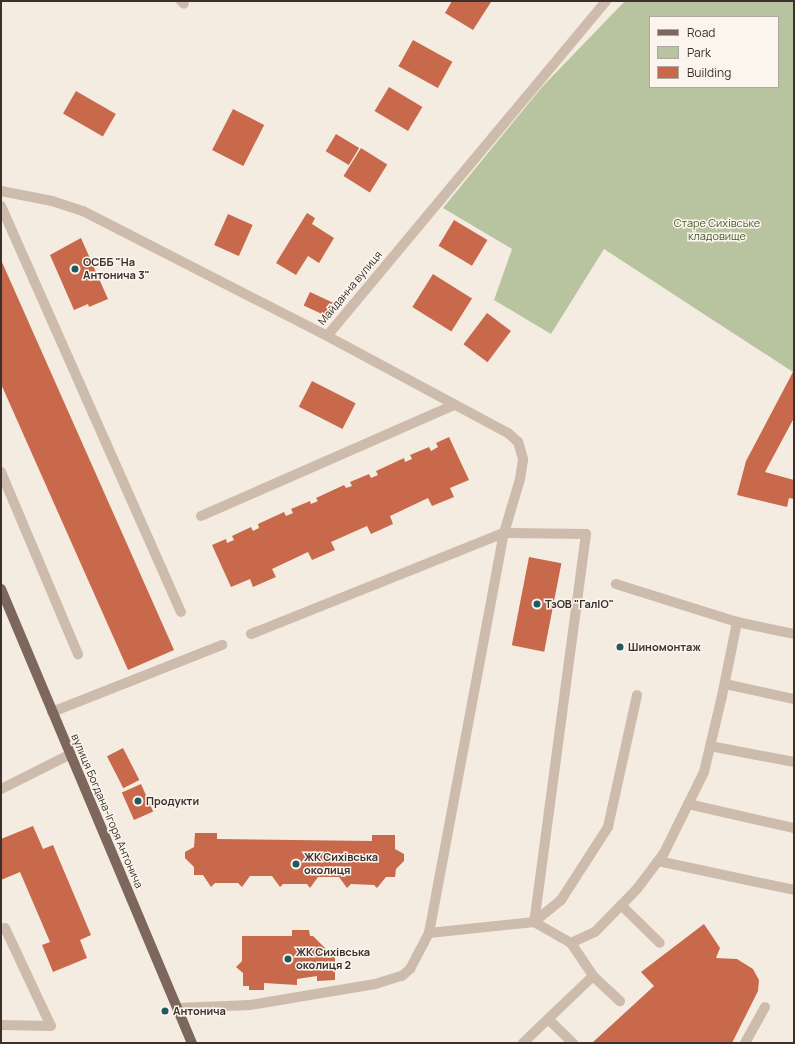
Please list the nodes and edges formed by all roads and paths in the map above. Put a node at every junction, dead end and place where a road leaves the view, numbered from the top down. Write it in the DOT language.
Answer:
graph roads {
  1 [pos="606,1"];
  2 [pos="1,191"];
  3 [pos="1,206"];
  4 [pos="326,336"];
  5 [pos="454,405"];
  6 [pos="1,472"];
  7 [pos="201,516"];
  8 [pos="504,533"];
  9 [pos="616,584"];
  10 [pos="1,589"];
  11 [pos="181,612"];
  12 [pos="736,622"];
  13 [pos="251,634"];
  14 [pos="794,634"];
  15 [pos="222,645"];
  16 [pos="78,654"];
  17 [pos="725,684"];
  18 [pos="637,695"];
  19 [pos="794,699"];
  20 [pos="52,712"];
  21 [pos="710,746"];
  22 [pos="71,754"];
  23 [pos="794,762"];
  24 [pos="1,789"];
  25 [pos="688,804"];
  26 [pos="794,828"];
  27 [pos="658,861"];
  28 [pos="794,890"];
  29 [pos="621,905"];
  30 [pos="534,922"];
  31 [pos="1,930"];
  32 [pos="429,933"];
  33 [pos="571,943"];
  34 [pos="660,943"];
  35 [pos="593,976"];
  36 [pos="620,1001"];
  37 [pos="766,1007"];
  38 [pos="177,1008"];
  39 [pos="548,1019"];
  40 [pos="1,1025"];
  41 [pos="192,1043"];
  42 [pos="523,1043"];
  43 [pos="573,1043"];
  44 [pos="745,1043"];
  1 -- 4 [label="street, Майданна вулиця"];
  2 -- 4 [label="street, Майданна вулиця"];
  3 -- 11 [label="street"];
  4 -- 5 [label="street"];
  5 -- 7 [label="street"];
  5 -- 8 [label="street"];
  6 -- 16 [label="street"];
  8 -- 13 [label="street"];
  8 -- 30 [label="street"];
  8 -- 32 [label="street"];
  9 -- 12 [label="street"];
  10 -- 20 [label="main road, вулиця Богдана-Ігоря Антонича"];
  12 -- 14 [label="street"];
  12 -- 17 [label="street"];
  15 -- 20 [label="street"];
  17 -- 19 [label="street"];
  17 -- 21 [label="street"];
  18 -- 30 [label="street"];
  20 -- 22 [label="main road, вулиця Богдана-Ігоря Антонича"];
  21 -- 23 [label="street"];
  21 -- 25 [label="street"];
  22 -- 24 [label="street"];
  22 -- 38 [label="main road, вулиця Богдана-Ігоря Антонича"];
  25 -- 26 [label="street"];
  25 -- 27 [label="street"];
  27 -- 28 [label="street"];
  27 -- 29 [label="street"];
  29 -- 33 [label="street"];
  29 -- 34 [label="street"];
  30 -- 32 [label="street"];
  30 -- 33 [label="street"];
  31 -- 40 [label="street"];
  32 -- 38 [label="street"];
  33 -- 35 [label="street"];
  35 -- 36 [label="street"];
  35 -- 39 [label="street"];
  37 -- 44 [label="street"];
  38 -- 41 [label="main road, вулиця Богдана-Ігоря Антонича"];
  39 -- 42 [label="street"];
  39 -- 43 [label="street"];
}
